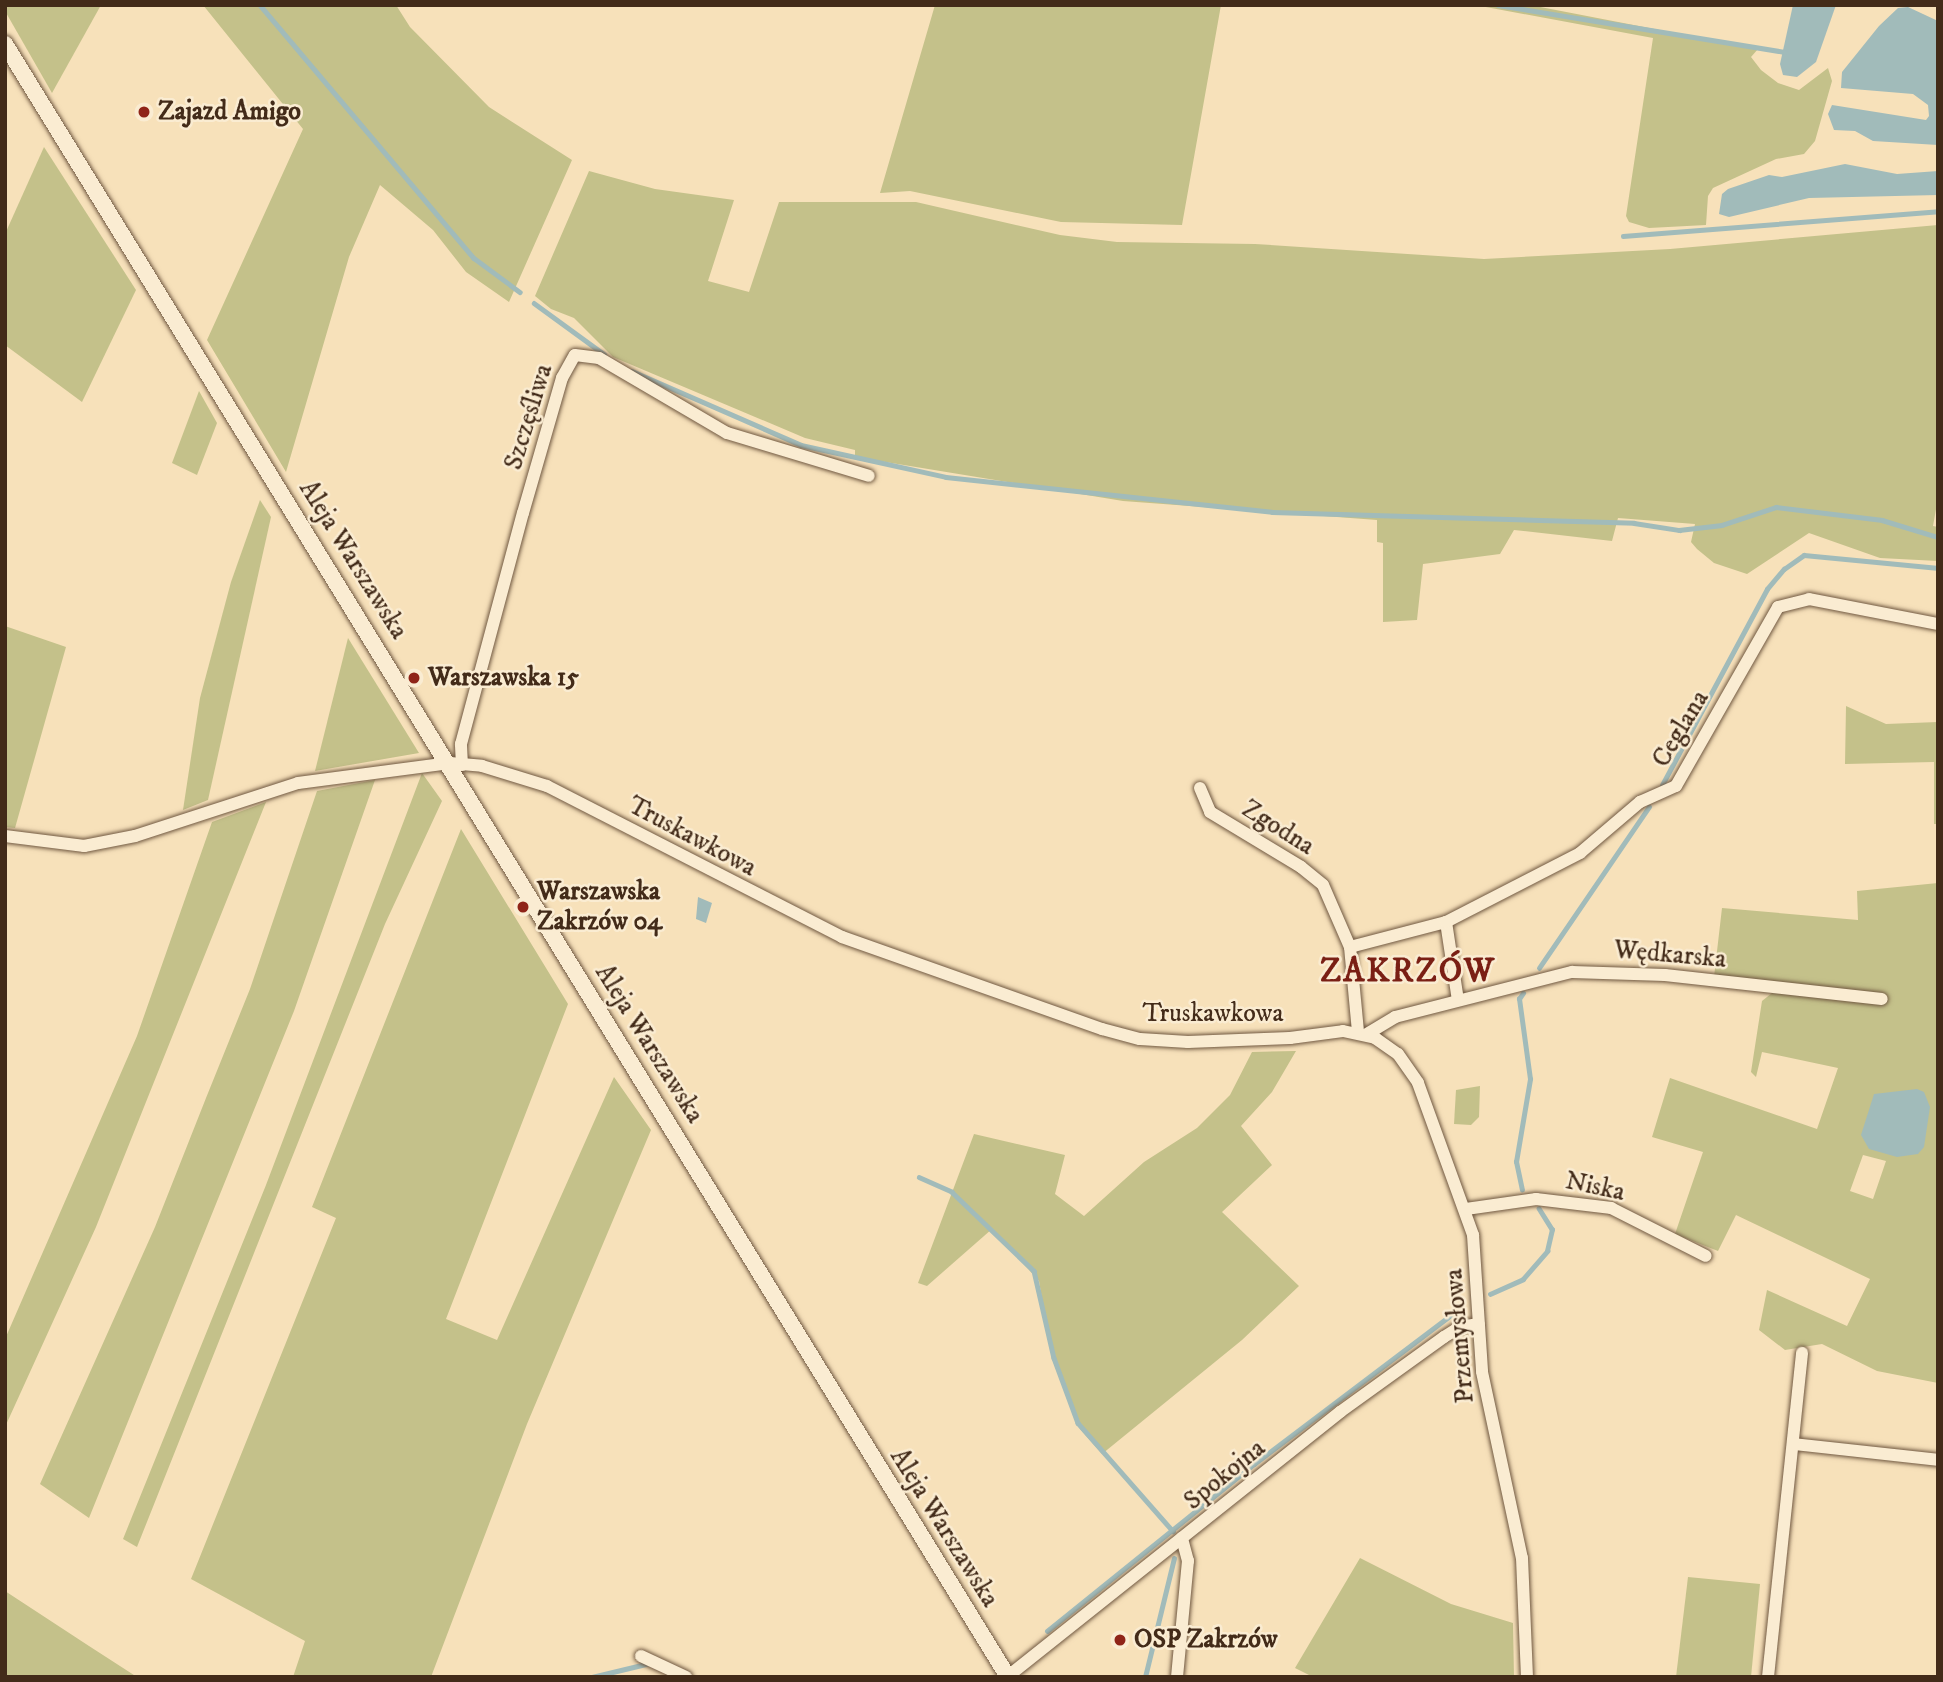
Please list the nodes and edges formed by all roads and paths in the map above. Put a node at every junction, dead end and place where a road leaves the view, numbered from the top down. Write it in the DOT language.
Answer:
graph roads {
  1 [pos="5,44"];
  2 [pos="869,476"];
  3 [pos="1938,624"];
  4 [pos="456,764"];
  5 [pos="1200,789"];
  6 [pos="5,836"];
  7 [pos="1446,922"];
  8 [pos="1350,947"];
  9 [pos="1882,999"];
  10 [pos="1458,1000"];
  11 [pos="1359,1032"];
  12 [pos="1466,1209"];
  13 [pos="1706,1256"];
  14 [pos="1479,1324"];
  15 [pos="1802,1353"];
  16 [pos="1794,1444"];
  17 [pos="1938,1460"];
  18 [pos="1182,1538"];
  19 [pos="641,1656"];
  20 [pos="686,1677"];
  21 [pos="1008,1677"];
  22 [pos="1177,1677"];
  23 [pos="1527,1677"];
  24 [pos="1768,1677"];
  1 -- 4 [label="street, Aleja Warszawska"];
  2 -- 4 [label="street, Szczęśliwa"];
  3 -- 7 [label="street, Ceglana"];
  4 -- 6 [label="street, Truskawkowa"];
  4 -- 11 [label="street, Truskawkowa"];
  4 -- 21 [label="street, Aleja Warszawska"];
  5 -- 8 [label="street, Zgodna"];
  7 -- 8 [label="street, Ceglana"];
  7 -- 10 [label="street"];
  8 -- 11 [label="street, Zgodna"];
  9 -- 10 [label="street, Wędkarska"];
  10 -- 11 [label="street, Wędkarska"];
  11 -- 12 [label="street, Przemysłowa"];
  12 -- 13 [label="street, Niska"];
  12 -- 14 [label="street, Przemysłowa"];
  14 -- 18 [label="street, Spokojna"];
  14 -- 23 [label="street, Przemysłowa"];
  15 -- 16 [label="street"];
  16 -- 17 [label="street"];
  16 -- 24 [label="street"];
  18 -- 21 [label="street, Spokojna"];
  18 -- 22 [label="street"];
  19 -- 20 [label="street"];
}
